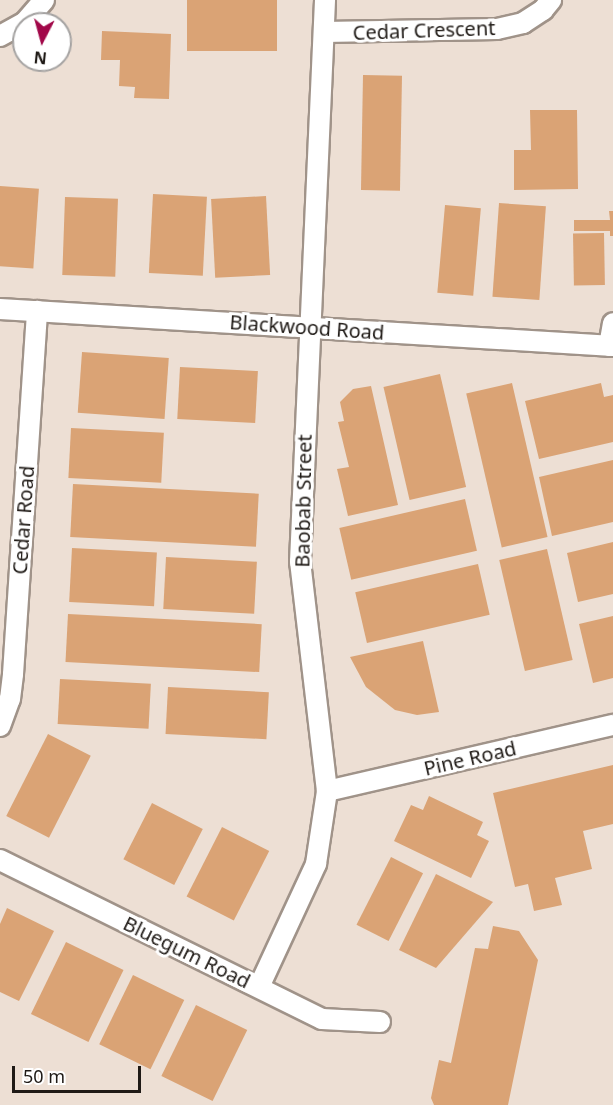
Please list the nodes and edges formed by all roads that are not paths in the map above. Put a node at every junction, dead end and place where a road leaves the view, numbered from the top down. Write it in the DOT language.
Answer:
graph roads {
  1 [pos="44,0"];
  2 [pos="325,0"];
  3 [pos="551,0"];
  4 [pos="324,32"];
  5 [pos="0,36"];
  6 [pos="0,309"];
  7 [pos="37,311"];
  8 [pos="613,323"];
  9 [pos="309,326"];
  10 [pos="611,346"];
  11 [pos="613,724"];
  12 [pos="0,726"];
  13 [pos="327,791"];
  14 [pos="0,860"];
  15 [pos="259,987"];
  16 [pos="380,1022"];
  1 -- 5 [label="street"];
  2 -- 4 [label="street, Baobab Street"];
  3 -- 4 [label="street, Cedar Crescent"];
  4 -- 9 [label="street, Baobab Street"];
  6 -- 7 [label="street, Blackwood Road"];
  7 -- 9 [label="street, Blackwood Road"];
  7 -- 12 [label="street, Cedar Road"];
  8 -- 10 [label="street"];
  9 -- 10 [label="street, Blackwood Road"];
  9 -- 13 [label="street, Baobab Street"];
  11 -- 13 [label="street, Pine Road"];
  13 -- 15 [label="street, Baobab Street"];
  14 -- 15 [label="street, Bluegum Road"];
  15 -- 16 [label="street, Bluegum Road"];
}
